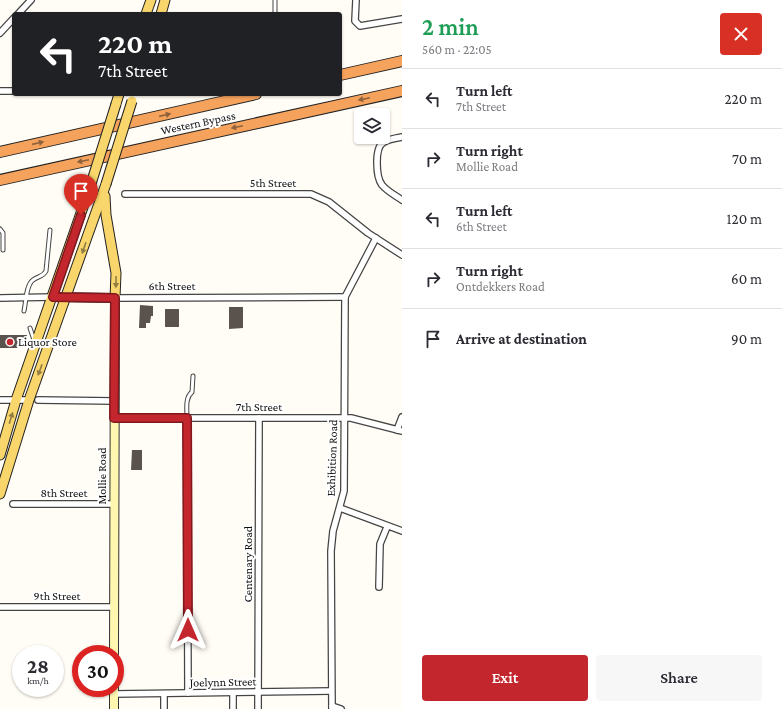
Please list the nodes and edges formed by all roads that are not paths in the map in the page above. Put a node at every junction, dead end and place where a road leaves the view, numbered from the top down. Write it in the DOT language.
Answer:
graph roads {
  1 [pos="31,0"];
  2 [pos="151,0"];
  3 [pos="165,0"];
  4 [pos="275,0"];
  5 [pos="356,0"];
  6 [pos="20,12"];
  7 [pos="147,12"];
  8 [pos="161,12"];
  9 [pos="275,12"];
  10 [pos="402,19"];
  11 [pos="12,20"];
  12 [pos="0,33"];
  13 [pos="402,61"];
  14 [pos="342,75"];
  15 [pos="0,91"];
  16 [pos="12,91"];
  17 [pos="402,91"];
  18 [pos="118,96"];
  19 [pos="247,96"];
  20 [pos="134,98"];
  21 [pos="402,137"];
  22 [pos="0,152"];
  23 [pos="0,180"];
  24 [pos="106,186"];
  25 [pos="125,194"];
  26 [pos="402,200"];
  27 [pos="0,229"];
  28 [pos="50,230"];
  29 [pos="376,238"];
  30 [pos="2,250"];
  31 [pos="402,255"];
  32 [pos="27,297"];
  33 [pos="53,297"];
  34 [pos="67,297"];
  35 [pos="0,298"];
  36 [pos="115,298"];
  37 [pos="345,298"];
  38 [pos="24,311"];
  39 [pos="193,376"];
  40 [pos="0,400"];
  41 [pos="16,400"];
  42 [pos="34,400"];
  43 [pos="114,401"];
  44 [pos="402,417"];
  45 [pos="114,418"];
  46 [pos="187,418"];
  47 [pos="259,418"];
  48 [pos="344,418"];
  49 [pos="400,431"];
  50 [pos="0,455"];
  51 [pos="0,494"];
  52 [pos="13,504"];
  53 [pos="114,504"];
  54 [pos="340,508"];
  55 [pos="386,526"];
  56 [pos="402,531"];
  57 [pos="379,587"];
  58 [pos="0,607"];
  59 [pos="114,607"];
  60 [pos="114,645"];
  61 [pos="331,691"];
  62 [pos="124,692"];
  63 [pos="258,692"];
  64 [pos="188,693"];
  65 [pos="233,693"];
  66 [pos="164,694"];
  67 [pos="114,697"];
  68 [pos="332,707"];
  69 [pos="114,709"];
  70 [pos="164,709"];
  71 [pos="233,709"];
  72 [pos="258,709"];
  73 [pos="341,709"];
  1 -- 6 [label="street"];
  2 -- 7 [label="main road"];
  3 -- 8 [label="main road"];
  4 -- 9 [label="lane"];
  5 -- 10 [label="street"];
  11 -- 12 [label="street"];
  13 -- 14 [label="highway"];
  15 -- 16 [label="street"];
  17 -- 23 [label="highway, Western Bypass, one-way"];
  18 -- 33 [label="main road, bridge"];
  22 -- 19 [label="highway, Western Bypass, one-way"];
  20 -- 24 [label="main road, bridge"];
  21 -- 26 [label="street"];
  24 -- 34 [label="main road, one-way"];
  24 -- 36 [label="main road, one-way"];
  25 -- 29 [label="street, 5th Street"];
  27 -- 30 [label="lane"];
  28 -- 32 [label="lane"];
  29 -- 31 [label="street, 5th Street"];
  29 -- 37 [label="street, Exhibition Road"];
  32 -- 33 [label="street, 6th Street"];
  32 -- 35 [label="street, 6th Street"];
  32 -- 38 [label="lane"];
  33 -- 34 [label="main road, 6th Street"];
  33 -- 41 [label="main road"];
  34 -- 36 [label="main road, 6th Street"];
  34 -- 42 [label="main road, one-way"];
  36 -- 37 [label="street, 6th Street"];
  36 -- 43 [label="main road, Mollie Road"];
  37 -- 48 [label="street, Exhibition Road"];
  39 -- 46 [label="lane"];
  40 -- 41 [label="street"];
  41 -- 42 [label="street"];
  50 -- 41 [label="main road, one-way"];
  42 -- 43 [label="street"];
  42 -- 51 [label="main road"];
  43 -- 45 [label="main road, Mollie Road"];
  44 -- 49 [label="street"];
  45 -- 46 [label="street, 7th Street"];
  45 -- 53 [label="main road, Mollie Road"];
  46 -- 47 [label="street, 7th Street"];
  46 -- 64 [label="street"];
  47 -- 48 [label="street, 7th Street"];
  47 -- 63 [label="street, Centenary Road"];
  48 -- 49 [label="street, 7th Street"];
  48 -- 54 [label="street, Exhibition Road"];
  52 -- 53 [label="street, 8th Street"];
  53 -- 59 [label="main road, Mollie Road"];
  54 -- 55 [label="street"];
  54 -- 61 [label="street, Exhibition Road"];
  55 -- 56 [label="street"];
  55 -- 57 [label="street"];
  58 -- 59 [label="street, 9th Street"];
  59 -- 60 [label="main road, Mollie Road"];
  61 -- 63 [label="street, Joelynn Street"];
  61 -- 68 [label="street, Exhibition Road"];
  62 -- 66 [label="street, Joelynn Street"];
  63 -- 65 [label="street, Joelynn Street"];
  63 -- 72 [label="street, Centenary Road"];
  64 -- 65 [label="street, Joelynn Street"];
  64 -- 66 [label="street, Joelynn Street"];
  65 -- 71 [label="street"];
  66 -- 70 [label="street"];
  67 -- 69 [label="main road"];
  68 -- 73 [label="street"];
}
